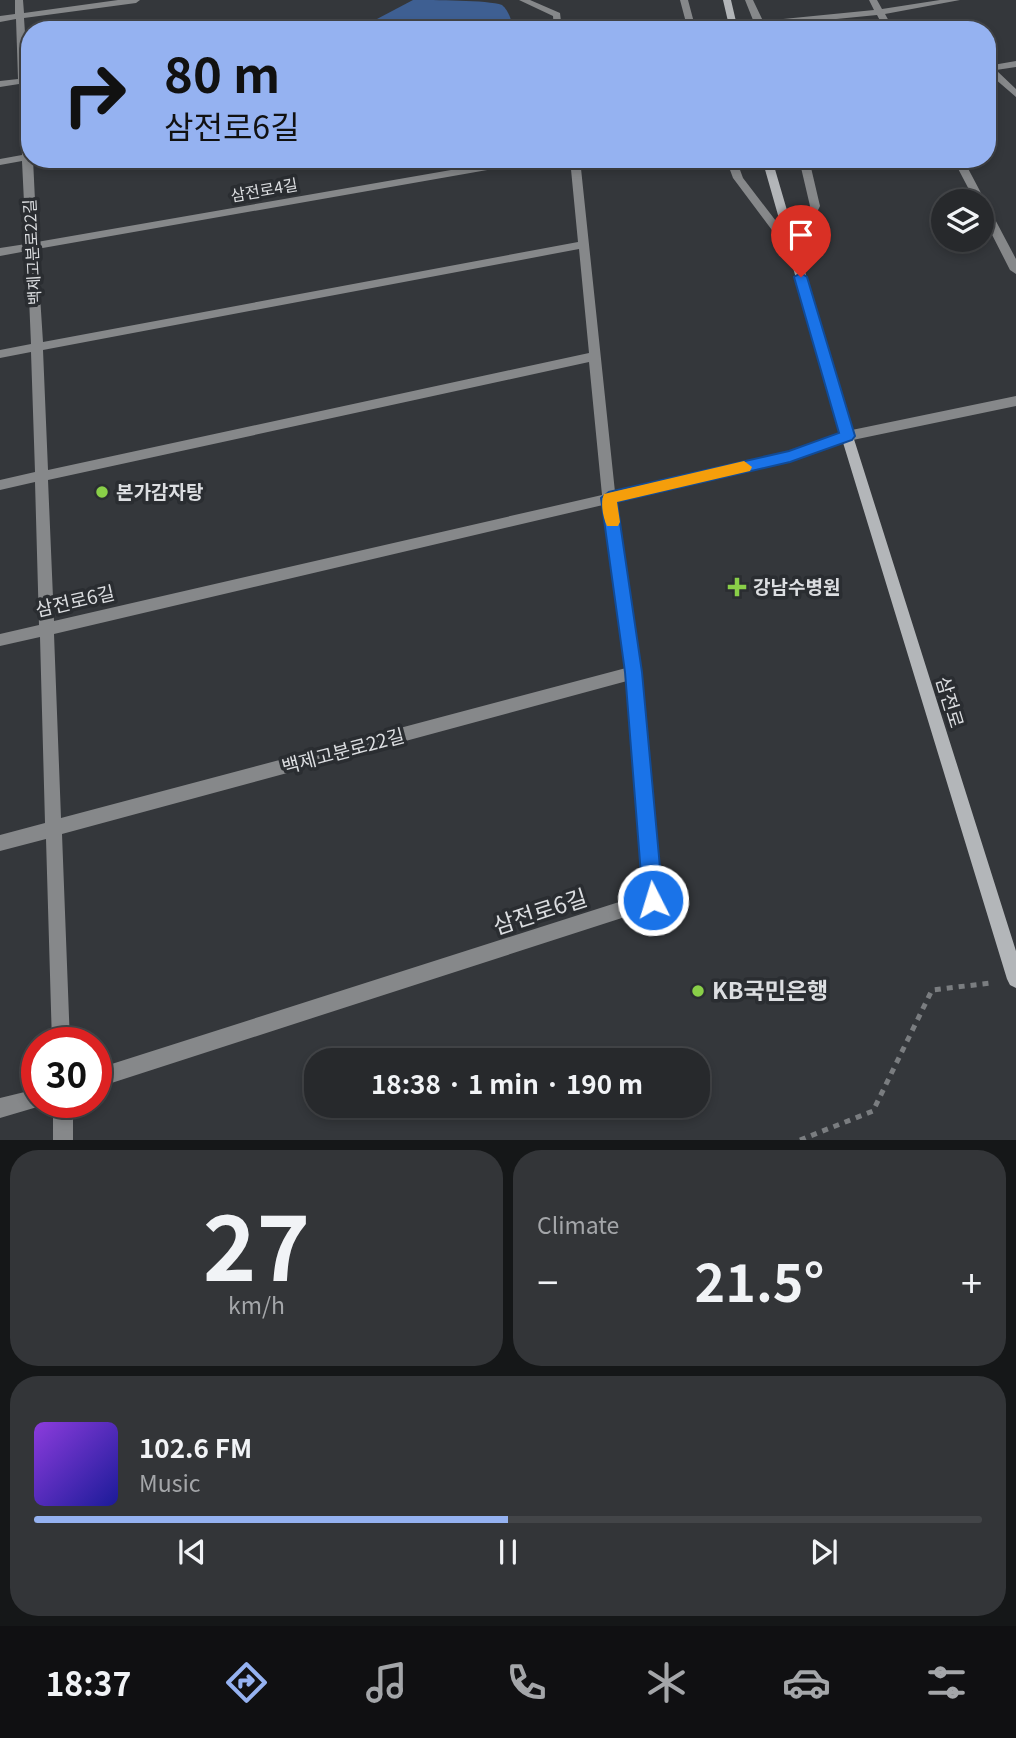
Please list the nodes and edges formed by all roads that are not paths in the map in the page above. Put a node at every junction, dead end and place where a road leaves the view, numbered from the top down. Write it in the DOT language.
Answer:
graph roads {
  1 [pos="19,0"];
  2 [pos="136,0"];
  3 [pos="523,0"];
  4 [pos="726,0"];
  5 [pos="749,0"];
  6 [pos="873,0"];
  7 [pos="956,0"];
  8 [pos="683,1"];
  9 [pos="881,12"];
  10 [pos="20,16"];
  11 [pos="0,19"];
  12 [pos="557,21"];
  13 [pos="689,21"];
  14 [pos="732,21"];
  15 [pos="758,21"];
  16 [pos="809,21"];
  17 [pos="886,21"];
  18 [pos="21,27"];
  19 [pos="1016,64"];
  20 [pos="996,68"];
  21 [pos="996,76"];
  22 [pos="21,81"];
  23 [pos="0,84"];
  24 [pos="1016,94"];
  25 [pos="21,159"];
  26 [pos="0,162"];
  27 [pos="29,168"];
  28 [pos="482,168"];
  29 [pos="576,168"];
  30 [pos="734,168"];
  31 [pos="770,168"];
  32 [pos="806,168"];
  33 [pos="963,168"];
  34 [pos="974,189"];
  35 [pos="994,228"];
  36 [pos="583,245"];
  37 [pos="33,247"];
  38 [pos="793,251"];
  39 [pos="0,252"];
  40 [pos="1016,270"];
  41 [pos="37,347"];
  42 [pos="0,354"];
  43 [pos="596,356"];
  44 [pos="1016,401"];
  45 [pos="847,436"];
  46 [pos="42,477"];
  47 [pos="0,485"];
  48 [pos="609,498"];
  49 [pos="47,629"];
  50 [pos="0,640"];
  51 [pos="634,672"];
  52 [pos="52,830"];
  53 [pos="0,843"];
  54 [pos="1010,981"];
  55 [pos="60,1027"];
  56 [pos="112,1074"];
  57 [pos="21,1102"];
  58 [pos="0,1108"];
  59 [pos="63,1118"];
  60 [pos="63,1139"];
  1 -- 10 [label="street, 백제고분로22길"];
  2 -- 10 [label="street"];
  3 -- 12 [label="street"];
  4 -- 14 [label="main road"];
  5 -- 15 [label="street"];
  6 -- 9 [label="street"];
  7 -- 9 [label="street"];
  8 -- 13 [label="street"];
  9 -- 16 [label="street"];
  9 -- 17 [label="street"];
  10 -- 11 [label="street"];
  10 -- 18 [label="street, 백제고분로22길"];
  19 -- 20 [label="street"];
  21 -- 24 [label="street"];
  22 -- 23 [label="street"];
  25 -- 26 [label="street"];
  27 -- 37 [label="street, 백제고분로22길"];
  28 -- 37 [label="street, 삼전로4길"];
  29 -- 36 [label="street"];
  30 -- 38 [label="street"];
  31 -- 38 [label="main road, 삼전로"];
  32 -- 38 [label="street"];
  33 -- 34 [label="street"];
  35 -- 40 [label="street"];
  36 -- 41 [label="street"];
  36 -- 43 [label="street"];
  37 -- 39 [label="street, 삼전로4길"];
  37 -- 41 [label="street, 백제고분로22길"];
  38 -- 45 [label="main road, 삼전로"];
  41 -- 42 [label="street"];
  41 -- 46 [label="street, 백제고분로22길"];
  43 -- 46 [label="street"];
  43 -- 48 [label="street"];
  44 -- 45 [label="street"];
  45 -- 48 [label="street, 삼전로6길"];
  45 -- 54 [label="main road, 삼전로"];
  46 -- 47 [label="street"];
  46 -- 49 [label="street, 백제고분로22길"];
  48 -- 49 [label="street, 삼전로6길"];
  48 -- 51 [label="street, 삼전로6길"];
  49 -- 50 [label="street, 삼전로6길"];
  49 -- 52 [label="street, 백제고분로22길"];
  51 -- 52 [label="street, 백제고분로22길"];
  51 -- 56 [label="street, 삼전로6길"];
  52 -- 53 [label="street, 백제고분로22길"];
  52 -- 55 [label="street, 백제고분로22길"];
  57 -- 58 [label="street"];
  59 -- 60 [label="street"];
}
